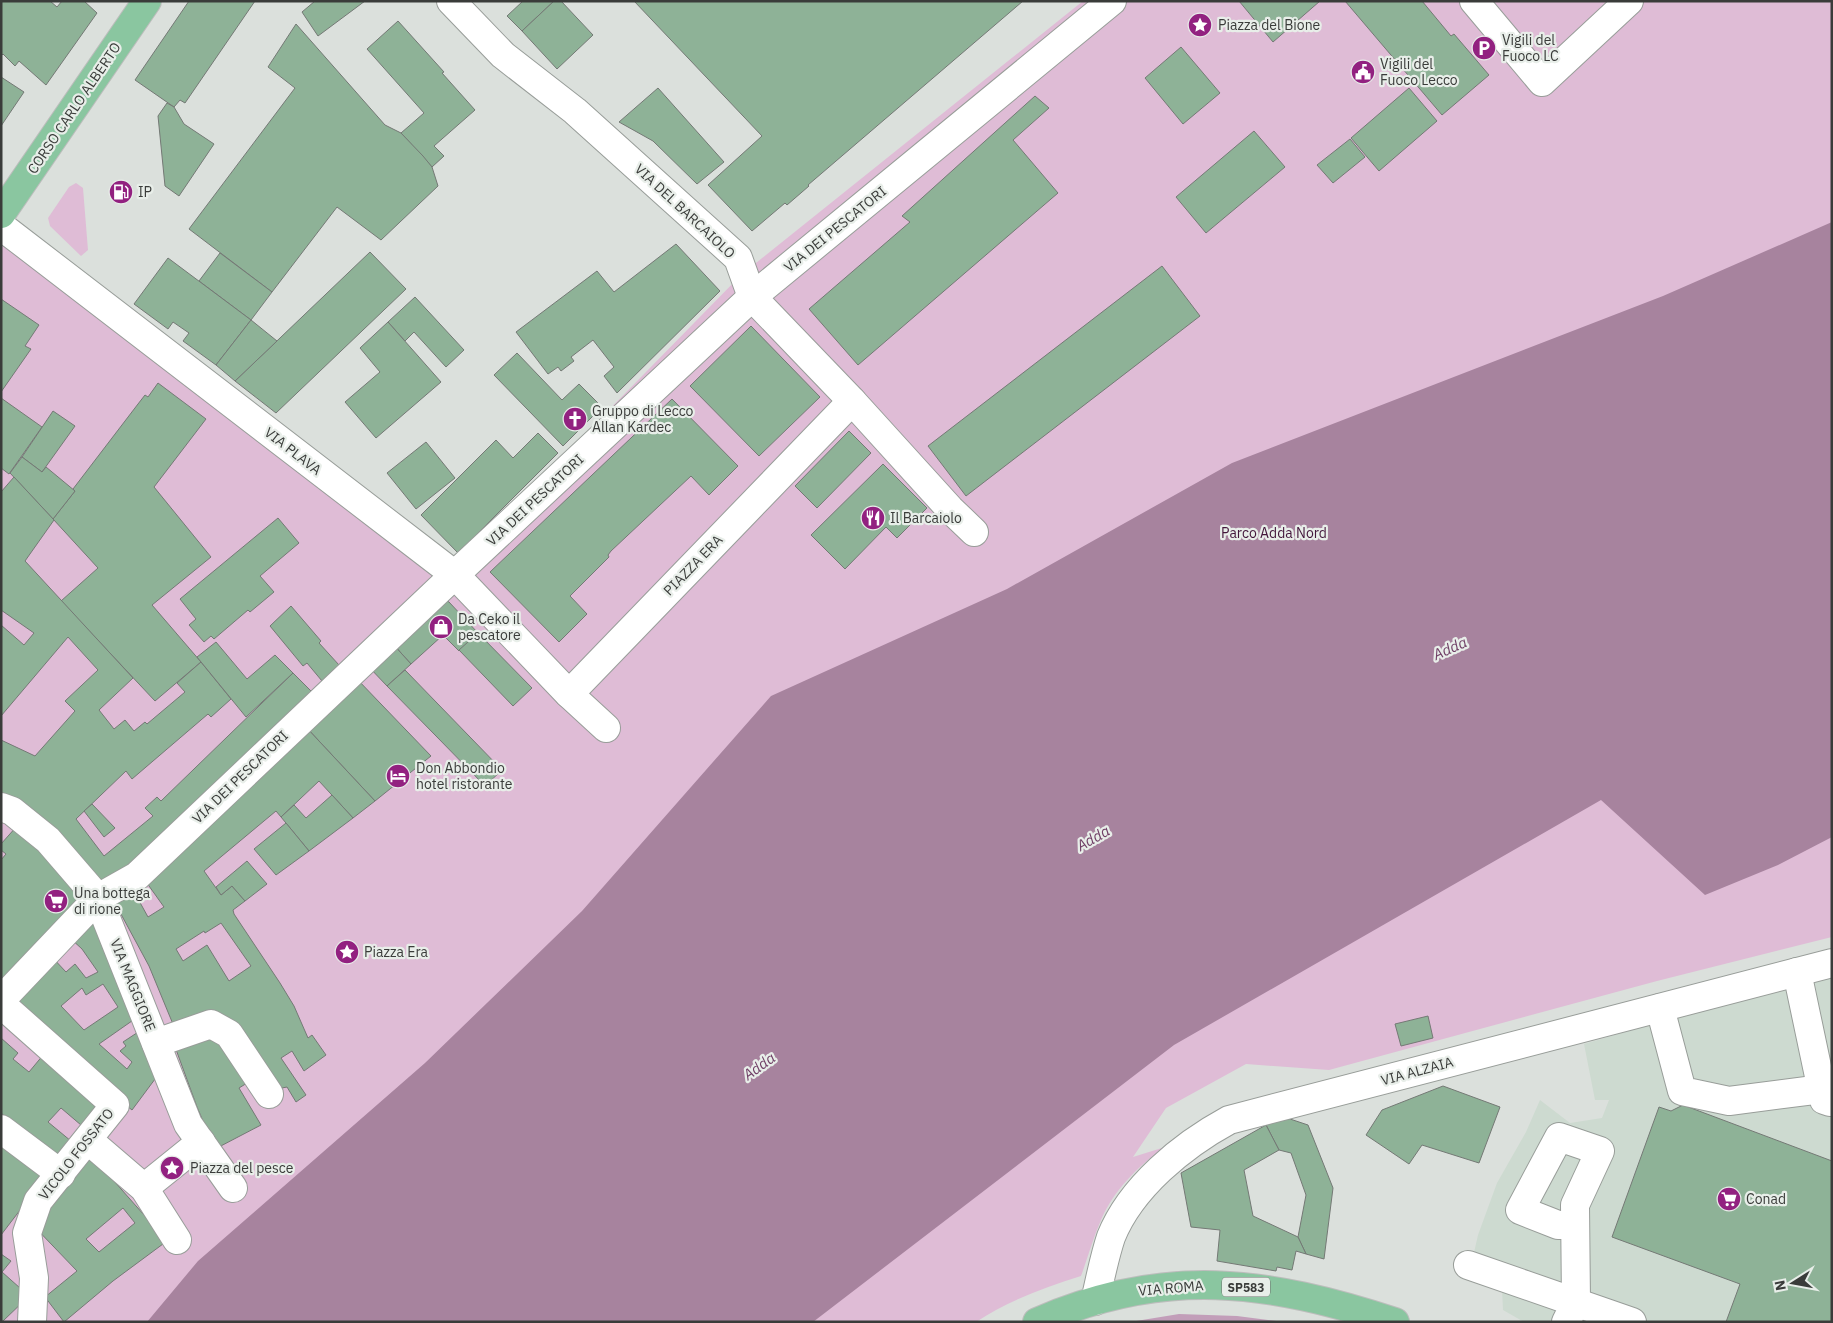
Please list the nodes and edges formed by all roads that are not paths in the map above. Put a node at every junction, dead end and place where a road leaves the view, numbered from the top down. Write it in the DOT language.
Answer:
graph roads {
  1 [pos="147,1"];
  2 [pos="451,1"];
  3 [pos="1112,1"];
  4 [pos="1474,1"];
  5 [pos="1629,1"];
  6 [pos="1,214"];
  7 [pos="1,226"];
  8 [pos="752,297"];
  9 [pos="852,400"];
  10 [pos="974,532"];
  11 [pos="455,575"];
  12 [pos="569,694"];
  13 [pos="606,728"];
  14 [pos="1,807"];
  15 [pos="98,898"];
  16 [pos="1832,963"];
  17 [pos="1797,972"];
  18 [pos="1,1000"];
  19 [pos="1,1004"];
  20 [pos="1660,1008"];
  21 [pos="156,1043"];
  22 [pos="269,1094"];
  23 [pos="1829,1094"];
  24 [pos="1,1129"];
  25 [pos="88,1140"];
  26 [pos="201,1142"];
  27 [pos="61,1174"];
  28 [pos="144,1188"];
  29 [pos="233,1188"];
  30 [pos="1575,1215"];
  31 [pos="177,1240"];
  32 [pos="1468,1265"];
  33 [pos="1095,1301"];
  34 [pos="1571,1312"];
  35 [pos="32,1322"];
  36 [pos="1038,1322"];
  37 [pos="1395,1322"];
  38 [pos="1632,1322"];
  1 -- 6 [label="main road, CORSO CARLO ALBERTO"];
  2 -- 8 [label="street, VIA DEL BARCAIOLO"];
  3 -- 8 [label="street, VIA DEI PESCATORI"];
  4 -- 5 [label="street"];
  7 -- 11 [label="street, VIA PLAVA"];
  8 -- 9 [label="street, VIA DEL BARCAIOLO"];
  8 -- 11 [label="street, VIA DEI PESCATORI"];
  9 -- 10 [label="street, VIA DEL BARCAIOLO"];
  9 -- 12 [label="street, PIAZZA ERA"];
  11 -- 12 [label="street, VIA PLAVA"];
  11 -- 15 [label="street, VIA DEI PESCATORI"];
  12 -- 13 [label="street"];
  14 -- 15 [label="street, VIA MAGGIORE"];
  15 -- 18 [label="street, VIA DEI PESCATORI"];
  15 -- 21 [label="street, VIA MAGGIORE"];
  16 -- 17 [label="street, VIA ALZAIA"];
  17 -- 20 [label="street, VIA ALZAIA"];
  17 -- 23 [label="street"];
  19 -- 25 [label="street, VICOLO FOSSATO"];
  20 -- 23 [label="street"];
  20 -- 33 [label="street, VIA ALZAIA"];
  21 -- 22 [label="street"];
  21 -- 26 [label="street, VIA MAGGIORE"];
  24 -- 27 [label="street"];
  25 -- 27 [label="street, VICOLO FOSSATO"];
  25 -- 28 [label="street"];
  26 -- 28 [label="street"];
  26 -- 29 [label="street, VIA MAGGIORE"];
  27 -- 35 [label="street, VICOLO FOSSATO"];
  28 -- 31 [label="street"];
  30 -- 34 [label="street"];
  32 -- 34 [label="street"];
  33 -- 36 [label="main road, VIA ROMA / SP583"];
  33 -- 37 [label="main road, VIA ROMA / SP583"];
  34 -- 38 [label="street"];
}
